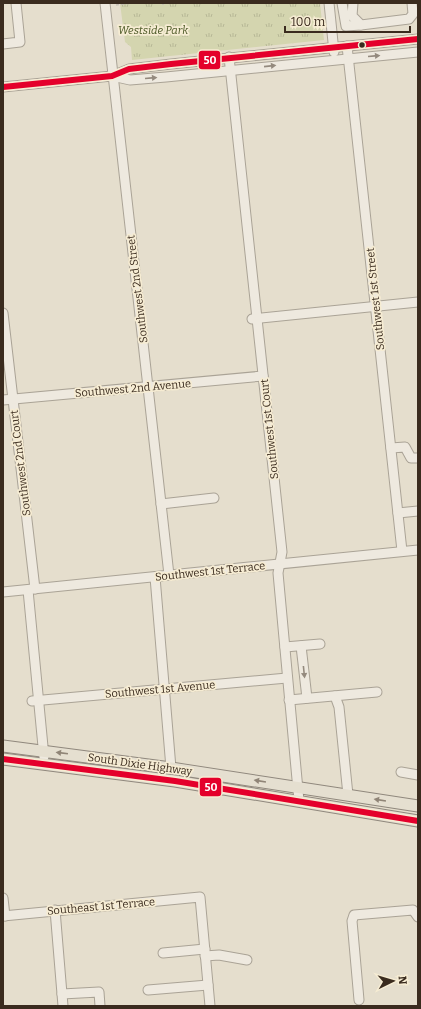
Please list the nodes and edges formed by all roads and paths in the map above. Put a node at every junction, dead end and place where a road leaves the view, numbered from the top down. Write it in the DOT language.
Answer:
graph roads {
  1 [pos="16,3"];
  2 [pos="105,3"];
  3 [pos="131,3"];
  4 [pos="330,3"];
  5 [pos="342,3"];
  6 [pos="353,3"];
  7 [pos="358,3"];
  8 [pos="412,3"];
  9 [pos="116,5"];
  10 [pos="359,23"];
  11 [pos="418,39"];
  12 [pos="3,44"];
  13 [pos="347,46"];
  14 [pos="334,47"];
  15 [pos="418,52"];
  16 [pos="229,57"];
  17 [pos="348,59"];
  18 [pos="335,60"];
  19 [pos="231,70"];
  20 [pos="112,76"];
  21 [pos="3,87"];
  22 [pos="418,302"];
  23 [pos="375,307"];
  24 [pos="3,313"];
  25 [pos="254,318"];
  26 [pos="263,376"];
  27 [pos="148,387"];
  28 [pos="13,398"];
  29 [pos="3,400"];
  30 [pos="391,448"];
  31 [pos="418,458"];
  32 [pos="214,498"];
  33 [pos="161,504"];
  34 [pos="418,511"];
  35 [pos="398,513"];
  36 [pos="418,550"];
  37 [pos="402,551"];
  38 [pos="280,564"];
  39 [pos="169,575"];
  40 [pos="155,577"];
  41 [pos="31,590"];
  42 [pos="3,592"];
  43 [pos="320,644"];
  44 [pos="301,646"];
  45 [pos="285,648"];
  46 [pos="287,678"];
  47 [pos="166,689"];
  48 [pos="378,692"];
  49 [pos="335,696"];
  50 [pos="307,698"];
  51 [pos="289,700"];
  52 [pos="36,701"];
  53 [pos="3,746"];
  54 [pos="44,751"];
  55 [pos="3,759"];
  56 [pos="44,765"];
  57 [pos="171,768"];
  58 [pos="401,772"];
  59 [pos="418,775"];
  60 [pos="298,787"];
  61 [pos="348,795"];
  62 [pos="299,801"];
  63 [pos="418,806"];
  64 [pos="418,820"];
  65 [pos="3,898"];
  66 [pos="55,910"];
  67 [pos="416,911"];
  68 [pos="4,916"];
  69 [pos="205,952"];
  70 [pos="164,954"];
  71 [pos="247,960"];
  72 [pos="208,985"];
  73 [pos="148,990"];
  74 [pos="62,994"];
  75 [pos="359,1000"];
  76 [pos="63,1006"];
  77 [pos="100,1006"];
  78 [pos="210,1006"];
  1 -- 12 [label="street"];
  2 -- 20 [label="street, Southwest 2nd Street"];
  3 -- 9 [label="path"];
  4 -- 14 [label="street"];
  5 -- 10 [label="street"];
  6 -- 10 [label="street"];
  7 -- 10 [label="street"];
  8 -- 10 [label="street"];
  11 -- 13 [label="street"];
  13 -- 14 [label="street"];
  13 -- 17 [label="street, Southwest 1st Street"];
  14 -- 16 [label="street"];
  14 -- 18 [label="street"];
  17 -- 15 [label="street, one-way"];
  16 -- 19 [label="street, Southwest 1st Court"];
  16 -- 20 [label="street"];
  17 -- 18 [label="street"];
  17 -- 23 [label="street, Southwest 1st Street"];
  19 -- 18 [label="street, one-way"];
  20 -- 19 [label="street, one-way"];
  19 -- 25 [label="street, Southwest 1st Court"];
  20 -- 21 [label="street"];
  20 -- 27 [label="street, Southwest 2nd Street"];
  22 -- 23 [label="street"];
  23 -- 25 [label="street"];
  23 -- 30 [label="street, Southwest 1st Street"];
  24 -- 28 [label="street, Southwest 2nd Court"];
  25 -- 26 [label="street, Southwest 1st Court"];
  26 -- 27 [label="street, Southwest 2nd Avenue"];
  26 -- 38 [label="street, Southwest 1st Court"];
  27 -- 28 [label="street, Southwest 2nd Avenue"];
  27 -- 33 [label="street, Southwest 2nd Street"];
  28 -- 29 [label="street, Southwest 2nd Avenue"];
  28 -- 41 [label="street, Southwest 2nd Court"];
  30 -- 31 [label="street"];
  30 -- 35 [label="street, Southwest 1st Street"];
  32 -- 33 [label="street"];
  33 -- 39 [label="street, Southwest 2nd Street"];
  34 -- 35 [label="street"];
  35 -- 37 [label="street, Southwest 1st Street"];
  36 -- 37 [label="street, Southwest 1st Terrace"];
  37 -- 38 [label="street, Southwest 1st Terrace"];
  38 -- 39 [label="street, Southwest 1st Terrace"];
  38 -- 45 [label="street, Southwest 1st Court"];
  39 -- 40 [label="street, Southwest 1st Terrace"];
  40 -- 41 [label="street, Southwest 1st Terrace"];
  40 -- 47 [label="street"];
  41 -- 42 [label="street, Southwest 1st Terrace"];
  41 -- 52 [label="street, Southwest 2nd Court"];
  43 -- 44 [label="street"];
  44 -- 45 [label="street"];
  44 -- 50 [label="street, one-way"];
  45 -- 46 [label="street, Southwest 1st Court"];
  46 -- 47 [label="street, Southwest 1st Avenue"];
  46 -- 51 [label="street, Southwest 1st Court"];
  47 -- 52 [label="street, Southwest 1st Avenue"];
  47 -- 57 [label="street"];
  48 -- 49 [label="street"];
  49 -- 50 [label="street"];
  49 -- 61 [label="street"];
  50 -- 51 [label="street"];
  51 -- 60 [label="street, Southwest 1st Court"];
  52 -- 54 [label="street, Southwest 2nd Court"];
  53 -- 54 [label="main road, South Dixie Highway"];
  54 -- 56 [label="street, Southwest 2nd Court"];
  57 -- 54 [label="main road, South Dixie Highway, one-way"];
  55 -- 56 [label="main road, South Dixie Highway"];
  56 -- 62 [label="main road, South Dixie Highway"];
  60 -- 57 [label="main road, South Dixie Highway, one-way"];
  58 -- 59 [label="street"];
  60 -- 61 [label="main road, South Dixie Highway"];
  60 -- 62 [label="street, Southwest 1st Court"];
  63 -- 61 [label="main road, South Dixie Highway, one-way"];
  62 -- 64 [label="main road, South Dixie Highway"];
  65 -- 68 [label="street"];
  66 -- 68 [label="street, Southeast 1st Terrace"];
  66 -- 69 [label="street, Southeast 1st Terrace"];
  66 -- 74 [label="street"];
  67 -- 75 [label="street"];
  69 -- 70 [label="street"];
  69 -- 71 [label="street"];
  69 -- 72 [label="street"];
  72 -- 73 [label="street"];
  72 -- 78 [label="street"];
  74 -- 76 [label="street"];
  74 -- 77 [label="street"];
}
